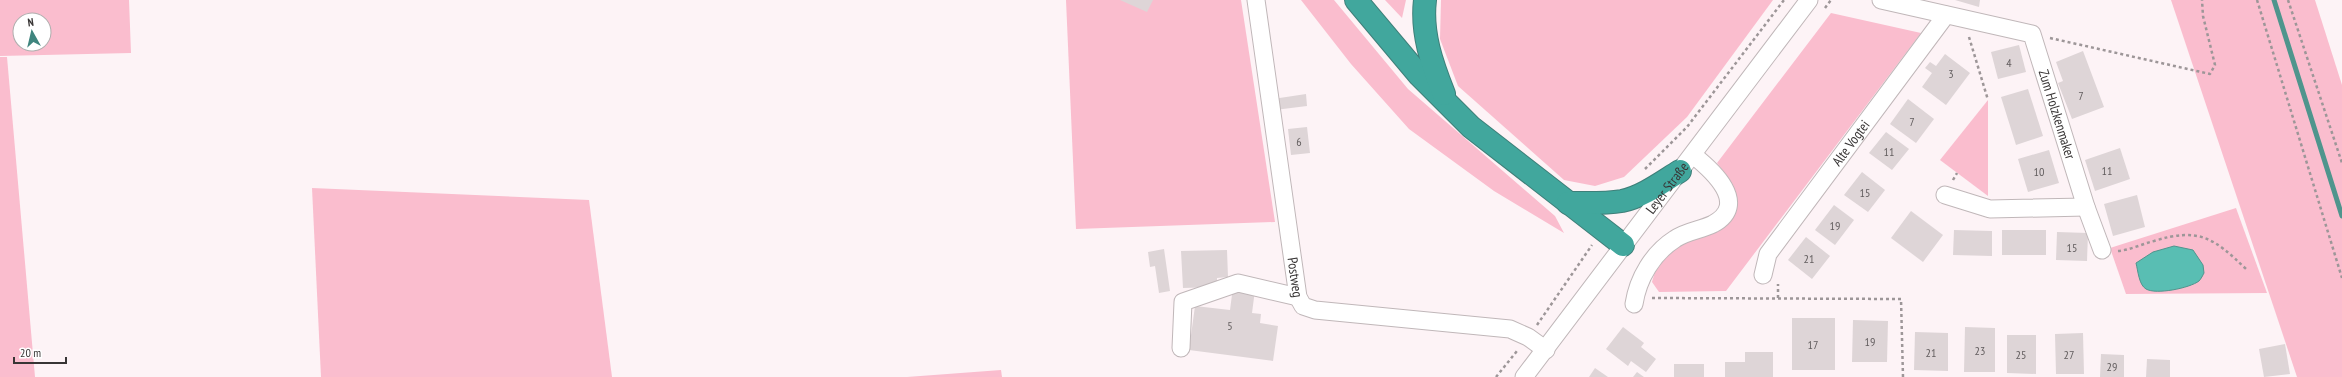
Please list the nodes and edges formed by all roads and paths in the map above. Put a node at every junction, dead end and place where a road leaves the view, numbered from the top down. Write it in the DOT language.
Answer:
graph roads {
  1 [pos="1256,0"];
  2 [pos="1356,0"];
  3 [pos="1425,0"];
  4 [pos="1784,0"];
  5 [pos="1810,0"];
  6 [pos="1881,0"];
  7 [pos="2202,0"];
  8 [pos="2258,0"];
  9 [pos="2288,0"];
  10 [pos="1946,15"];
  11 [pos="1963,19"];
  12 [pos="2032,34"];
  13 [pos="1988,100"];
  14 [pos="1448,103"];
  15 [pos="1687,163"];
  16 [pos="2342,163"];
  17 [pos="1643,170"];
  18 [pos="1945,194"];
  19 [pos="1568,203"];
  20 [pos="2086,207"];
  21 [pos="1603,229"];
  22 [pos="1623,245"];
  23 [pos="2102,250"];
  24 [pos="2246,269"];
  25 [pos="1763,275"];
  26 [pos="2342,278"];
  27 [pos="1298,297"];
  28 [pos="1635,301"];
  29 [pos="1528,337"];
  30 [pos="1181,348"];
  31 [pos="1546,350"];
  32 [pos="1496,377"];
  33 [pos="1524,377"];
  34 [pos="1903,377"];
  1 -- 27 [label="street, Postweg"];
  2 -- 14 [label="highway"];
  3 -- 14 [label="highway"];
  4 -- 17 [label="path"];
  5 -- 15 [label="street, Leyer Straße"];
  6 -- 10 [label="street"];
  7 -- 12 [label="path"];
  8 -- 26 [label="path"];
  9 -- 16 [label="path"];
  10 -- 11 [label="street"];
  10 -- 25 [label="street, Alte Vogtei"];
  11 -- 12 [label="street"];
  11 -- 13 [label="path"];
  12 -- 20 [label="street, Zum Holzkenmaker"];
  14 -- 19 [label="highway"];
  15 -- 19 [label="highway"];
  15 -- 22 [label="street, Leyer Straße"];
  15 -- 28 [label="street"];
  18 -- 20 [label="street"];
  19 -- 21 [label="highway"];
  20 -- 23 [label="street, Zum Holzkenmaker"];
  21 -- 22 [label="highway"];
  21 -- 29 [label="path"];
  22 -- 31 [label="street, Leyer Straße"];
  23 -- 24 [label="path"];
  27 -- 29 [label="street, Postweg"];
  27 -- 30 [label="street"];
  28 -- 34 [label="path"];
  29 -- 31 [label="street, Postweg"];
  29 -- 32 [label="path"];
  31 -- 33 [label="street, Leyer Straße"];
}
